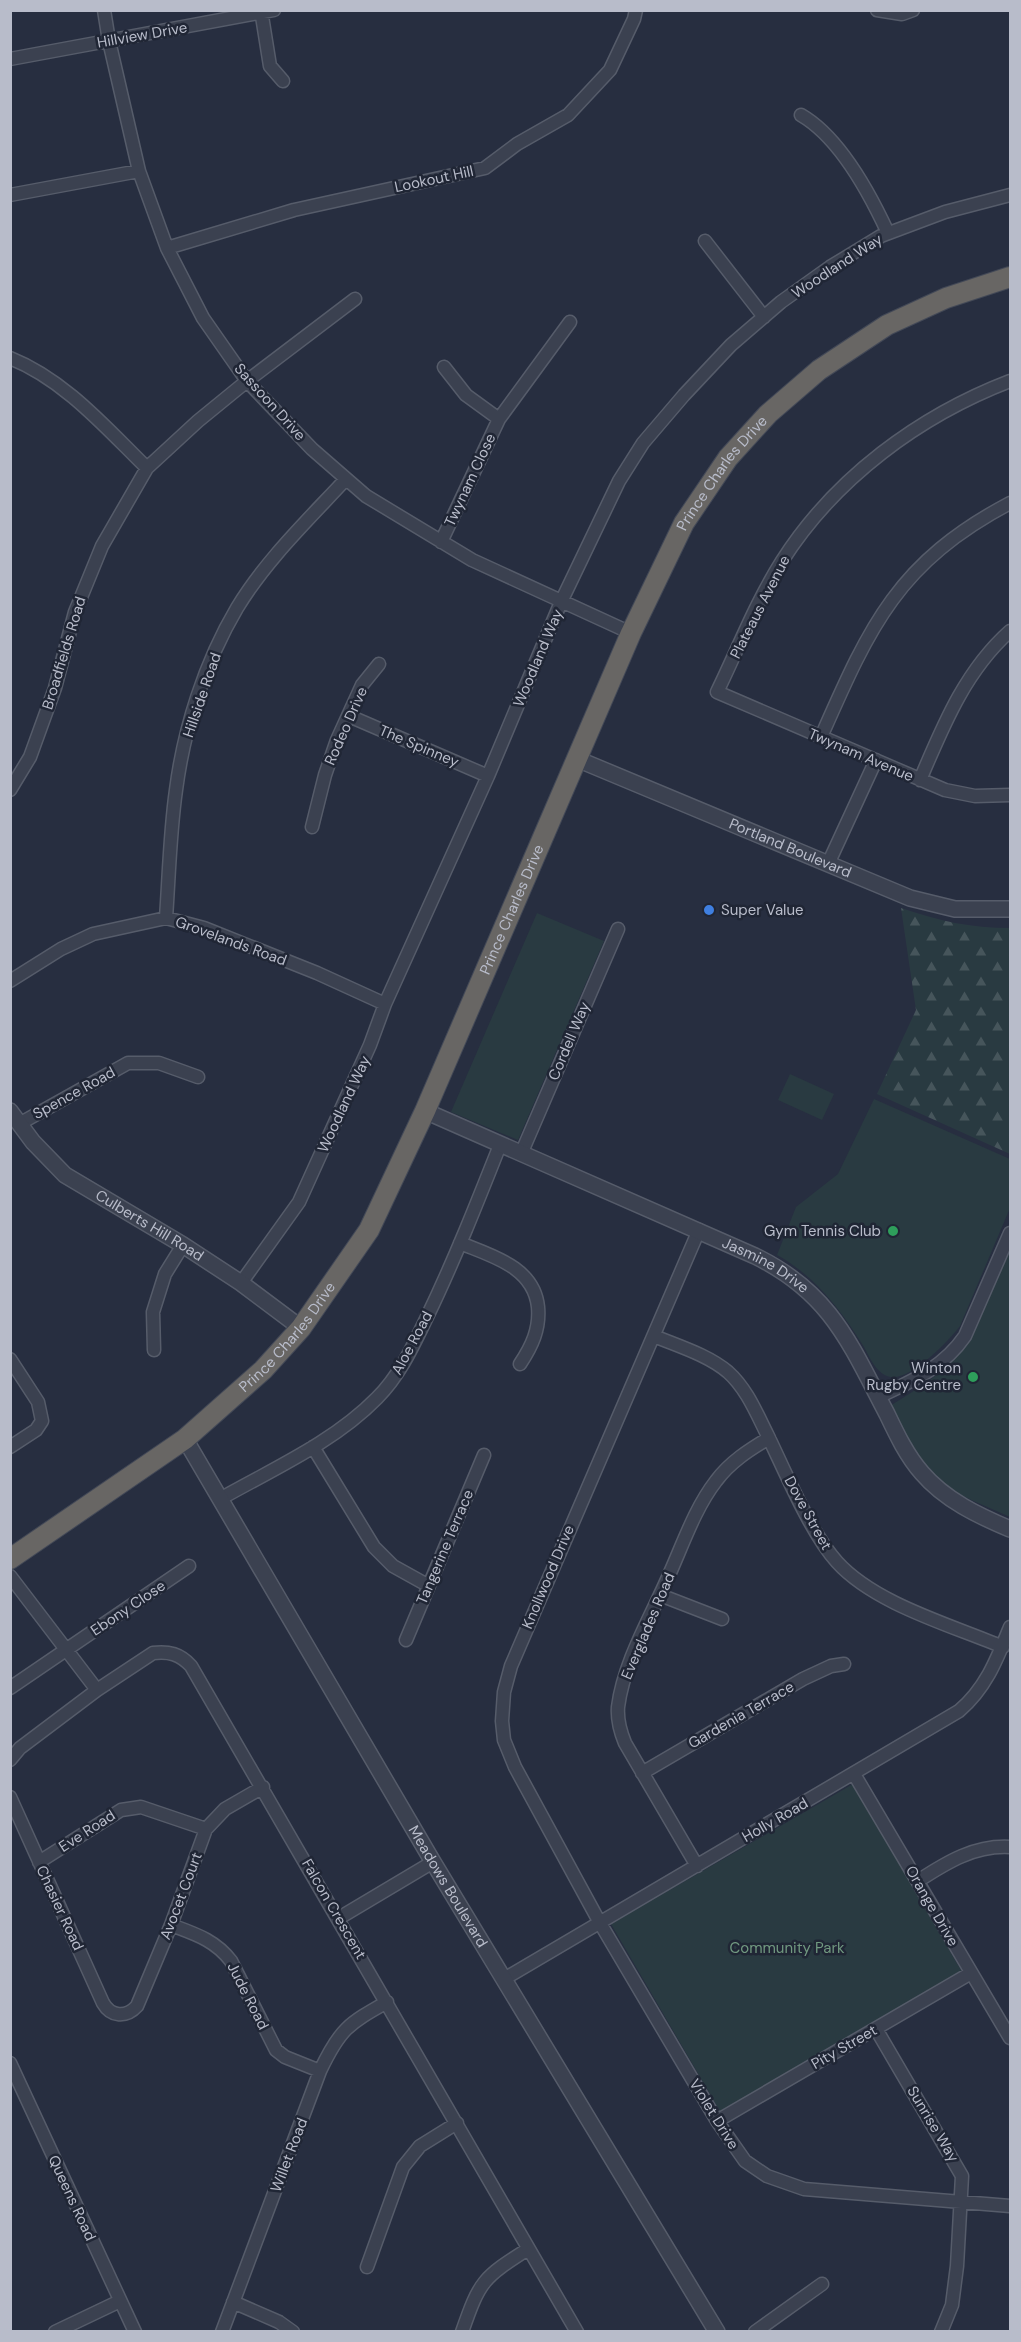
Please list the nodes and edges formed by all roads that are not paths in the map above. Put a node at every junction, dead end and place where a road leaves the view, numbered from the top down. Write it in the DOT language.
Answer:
graph roads {
  1 [pos="104,10"];
  2 [pos="274,10"];
  3 [pos="636,10"];
  4 [pos="877,10"];
  5 [pos="913,10"];
  6 [pos="261,12"];
  7 [pos="109,41"];
  8 [pos="10,59"];
  9 [pos="283,81"];
  10 [pos="801,116"];
  11 [pos="139,171"];
  12 [pos="10,195"];
  13 [pos="1011,195"];
  14 [pos="888,233"];
  15 [pos="705,242"];
  16 [pos="167,248"];
  17 [pos="1011,277"];
  18 [pos="355,298"];
  19 [pos="764,317"];
  20 [pos="570,322"];
  21 [pos="10,358"];
  22 [pos="444,367"];
  23 [pos="248,381"];
  24 [pos="1011,381"];
  25 [pos="499,419"];
  26 [pos="147,468"];
  27 [pos="346,479"];
  28 [pos="1011,503"];
  29 [pos="441,542"];
  30 [pos="561,602"];
  31 [pos="1011,631"];
  32 [pos="631,633"];
  33 [pos="379,664"];
  34 [pos="717,692"];
  35 [pos="349,716"];
  36 [pos="821,737"];
  37 [pos="577,759"];
  38 [pos="876,760"];
  39 [pos="488,776"];
  40 [pos="920,780"];
  41 [pos="10,790"];
  42 [pos="1011,795"];
  43 [pos="312,827"];
  44 [pos="828,864"];
  45 [pos="1011,909"];
  46 [pos="166,918"];
  47 [pos="618,929"];
  48 [pos="10,981"];
  49 [pos="385,1005"];
  50 [pos="198,1077"];
  51 [pos="425,1111"];
  52 [pos="15,1118"];
  53 [pos="500,1145"];
  54 [pos="521,1154"];
  55 [pos="699,1230"];
  56 [pos="1011,1233"];
  57 [pos="460,1243"];
  58 [pos="183,1245"];
  59 [pos="241,1283"];
  60 [pos="301,1328"];
  61 [pos="654,1336"];
  62 [pos="154,1350"];
  63 [pos="10,1359"];
  64 [pos="520,1364"];
  65 [pos="878,1397"];
  66 [pos="769,1438"];
  67 [pos="185,1439"];
  68 [pos="10,1447"];
  69 [pos="312,1447"];
  70 [pos="484,1455"];
  71 [pos="220,1499"];
  72 [pos="1011,1529"];
  73 [pos="10,1559"];
  74 [pos="189,1566"];
  75 [pos="10,1576"];
  76 [pos="429,1586"];
  77 [pos="660,1595"];
  78 [pos="722,1619"];
  79 [pos="1011,1627"];
  80 [pos="406,1640"];
  81 [pos="1003,1647"];
  82 [pos="67,1650"];
  83 [pos="844,1664"];
  84 [pos="10,1688"];
  85 [pos="97,1690"];
  86 [pos="10,1760"];
  87 [pos="642,1773"];
  88 [pos="854,1774"];
  89 [pos="263,1787"];
  90 [pos="10,1797"];
  91 [pos="206,1829"];
  92 [pos="1011,1847"];
  93 [pos="39,1862"];
  94 [pos="433,1862"];
  95 [pos="697,1866"];
  96 [pos="918,1881"];
  97 [pos="339,1918"];
  98 [pos="600,1923"];
  99 [pos="171,1925"];
  100 [pos="971,1973"];
  101 [pos="504,1979"];
  102 [pos="387,2002"];
  103 [pos="116,2014"];
  104 [pos="876,2029"];
  105 [pos="1011,2038"];
  106 [pos="10,2063"];
  107 [pos="320,2071"];
  108 [pos="717,2121"];
  109 [pos="457,2123"];
  110 [pos="961,2202"];
  111 [pos="1011,2206"];
  112 [pos="528,2249"];
  113 [pos="367,2267"];
  114 [pos="822,2284"];
  115 [pos="120,2301"];
  116 [pos="233,2302"];
  117 [pos="56,2331"];
  118 [pos="135,2331"];
  119 [pos="222,2331"];
  120 [pos="293,2331"];
  121 [pos="462,2331"];
  122 [pos="578,2331"];
  123 [pos="717,2331"];
  124 [pos="755,2331"];
  125 [pos="941,2331"];
  1 -- 7 [label="street, Sassoon Drive"];
  2 -- 6 [label="street, Hillview Drive"];
  3 -- 16 [label="street, Lookout Hill"];
  4 -- 5 [label="street"];
  6 -- 7 [label="street, Hillview Drive"];
  6 -- 9 [label="street"];
  7 -- 8 [label="street, Hillview Drive"];
  7 -- 11 [label="street, Sassoon Drive"];
  10 -- 14 [label="street"];
  11 -- 12 [label="street"];
  11 -- 16 [label="street, Sassoon Drive"];
  13 -- 14 [label="street, Woodland Way"];
  14 -- 19 [label="street, Woodland Way"];
  15 -- 19 [label="street"];
  16 -- 23 [label="street, Sassoon Drive"];
  17 -- 32 [label="highway, Prince Charles Drive"];
  18 -- 23 [label="street, Broadfields Road"];
  19 -- 30 [label="street, Woodland Way"];
  20 -- 25 [label="street, Twynam Close"];
  21 -- 26 [label="street"];
  22 -- 25 [label="street, Twynam Close"];
  23 -- 26 [label="street, Broadfields Road"];
  23 -- 27 [label="street, Sassoon Drive"];
  24 -- 34 [label="street, Plateaus Avenue"];
  25 -- 29 [label="street, Twynam Close"];
  26 -- 41 [label="street, Broadfields Road"];
  27 -- 29 [label="street, Sassoon Drive"];
  27 -- 46 [label="street, Hillside Road"];
  28 -- 36 [label="street"];
  29 -- 30 [label="street, Sassoon Drive"];
  30 -- 32 [label="street, Sassoon Drive"];
  30 -- 39 [label="street, Woodland Way"];
  31 -- 40 [label="street"];
  32 -- 37 [label="highway, Prince Charles Drive"];
  33 -- 35 [label="street, Rodeo Drive"];
  34 -- 36 [label="street, Twynam Avenue"];
  35 -- 39 [label="street, The Spinney"];
  35 -- 43 [label="street, Rodeo Drive"];
  36 -- 38 [label="street, Twynam Avenue"];
  37 -- 44 [label="street, Portland Boulevard"];
  37 -- 51 [label="highway, Prince Charles Drive"];
  38 -- 40 [label="street, Twynam Avenue"];
  38 -- 44 [label="street"];
  39 -- 49 [label="street, Woodland Way"];
  40 -- 42 [label="street, Twynam Avenue"];
  44 -- 45 [label="street, Portland Boulevard"];
  46 -- 48 [label="street, Grovelands Road"];
  46 -- 49 [label="street, Grovelands Road"];
  47 -- 54 [label="street, Cordell Way"];
  49 -- 59 [label="street, Woodland Way"];
  50 -- 52 [label="street, Spence Road"];
  51 -- 53 [label="street, Jasmine Drive"];
  51 -- 60 [label="highway, Prince Charles Drive"];
  52 -- 58 [label="street, Culberts Hill Road"];
  53 -- 54 [label="street, Jasmine Drive"];
  53 -- 57 [label="street, Aloe Road"];
  54 -- 55 [label="street, Jasmine Drive"];
  55 -- 61 [label="street, Knollwood Drive"];
  55 -- 65 [label="street, Jasmine Drive"];
  56 -- 65 [label="street"];
  57 -- 64 [label="street"];
  57 -- 69 [label="street, Aloe Road"];
  58 -- 59 [label="street, Culberts Hill Road"];
  58 -- 62 [label="street"];
  59 -- 60 [label="street, Culberts Hill Road"];
  60 -- 67 [label="highway, Prince Charles Drive"];
  61 -- 66 [label="street, Dove Street"];
  61 -- 98 [label="street, Knollwood Drive"];
  63 -- 68 [label="street"];
  65 -- 72 [label="street, Jasmine Drive"];
  66 -- 77 [label="street, Everglades Road"];
  66 -- 81 [label="street, Dove Street"];
  67 -- 71 [label="street, Meadows Boulevard"];
  67 -- 73 [label="highway, Prince Charles Drive"];
  69 -- 71 [label="street, Aloe Road"];
  69 -- 76 [label="street"];
  70 -- 76 [label="street, Tangerine Terrace"];
  71 -- 94 [label="street, Meadows Boulevard"];
  74 -- 82 [label="street, Ebony Close"];
  75 -- 82 [label="street"];
  76 -- 80 [label="street, Tangerine Terrace"];
  77 -- 78 [label="street"];
  77 -- 87 [label="street, Everglades Road"];
  79 -- 81 [label="street, Holly Road"];
  81 -- 88 [label="street, Holly Road"];
  82 -- 84 [label="street, Ebony Close"];
  82 -- 85 [label="street"];
  83 -- 87 [label="street, Gardenia Terrace"];
  85 -- 86 [label="street"];
  85 -- 89 [label="street, Falcon Crescent"];
  87 -- 95 [label="street, Everglades Road"];
  88 -- 95 [label="street, Holly Road"];
  88 -- 96 [label="street, Orange Drive"];
  89 -- 91 [label="street, Avocet Court"];
  89 -- 97 [label="street, Falcon Crescent"];
  90 -- 93 [label="street, Chasier Road"];
  91 -- 93 [label="street, Eve Road"];
  91 -- 99 [label="street, Avocet Court"];
  92 -- 96 [label="street"];
  93 -- 103 [label="street, Chasier Road"];
  94 -- 97 [label="street"];
  94 -- 101 [label="street, Meadows Boulevard"];
  95 -- 98 [label="street, Holly Road"];
  96 -- 100 [label="street, Orange Drive"];
  97 -- 102 [label="street, Falcon Crescent"];
  98 -- 101 [label="street, Holly Road"];
  98 -- 108 [label="street, Violet Drive"];
  99 -- 103 [label="street, Avocet Court"];
  99 -- 107 [label="street, Jude Road"];
  100 -- 104 [label="street, Pity Street"];
  100 -- 105 [label="street, Orange Drive"];
  101 -- 123 [label="street, Meadows Boulevard"];
  102 -- 107 [label="street, Willet Road"];
  102 -- 109 [label="street, Falcon Crescent"];
  104 -- 108 [label="street, Pity Street"];
  104 -- 110 [label="street, Sunrise Way"];
  106 -- 115 [label="street, Queens Road"];
  107 -- 116 [label="street, Willet Road"];
  108 -- 110 [label="street, Violet Drive"];
  109 -- 112 [label="street, Falcon Crescent"];
  109 -- 113 [label="street"];
  110 -- 111 [label="street, Violet Drive"];
  110 -- 125 [label="street, Sunrise Way"];
  112 -- 121 [label="street"];
  112 -- 122 [label="street, Falcon Crescent"];
  114 -- 124 [label="street"];
  115 -- 117 [label="street"];
  115 -- 118 [label="street, Queens Road"];
  116 -- 119 [label="street, Willet Road"];
  116 -- 120 [label="street"];
}
